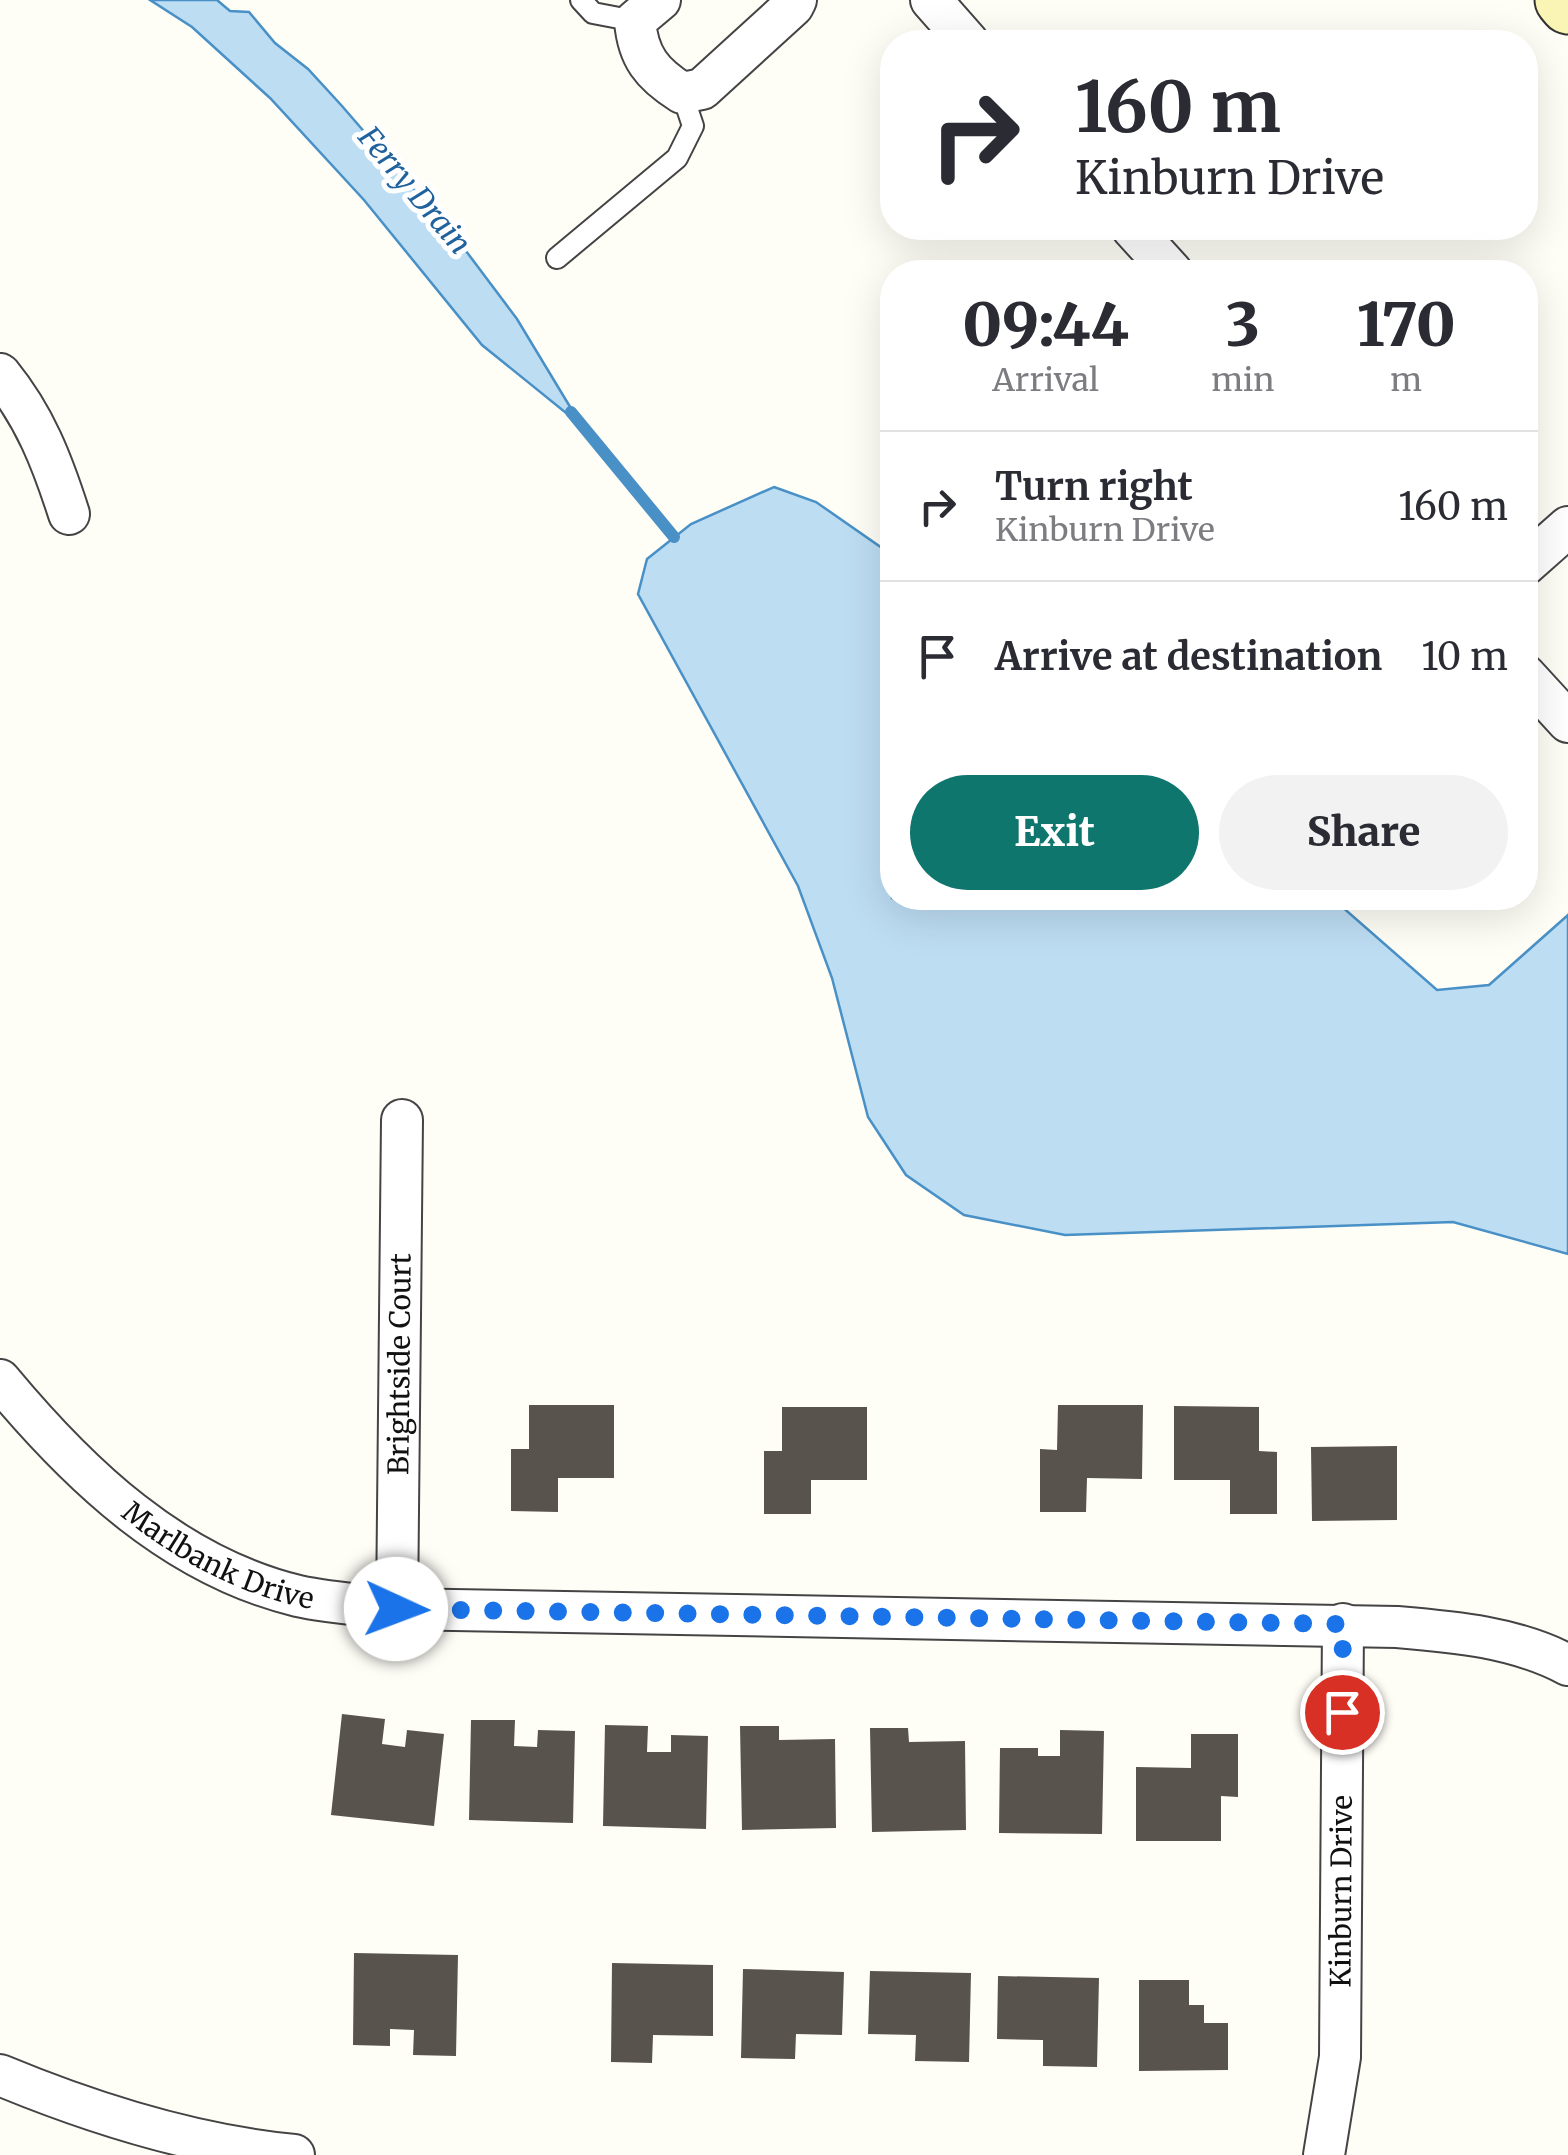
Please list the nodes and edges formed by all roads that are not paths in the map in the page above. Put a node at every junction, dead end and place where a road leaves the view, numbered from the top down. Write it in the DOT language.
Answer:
graph roads {
  1 [pos="582,0"];
  2 [pos="796,0"];
  3 [pos="931,0"];
  4 [pos="1563,0"];
  5 [pos="1568,6"];
  6 [pos="647,10"];
  7 [pos="957,30"];
  8 [pos="682,93"];
  9 [pos="1143,240"];
  10 [pos="557,258"];
  11 [pos="1161,260"];
  12 [pos="0,374"];
  13 [pos="69,514"];
  14 [pos="1568,527"];
  15 [pos="1538,554"];
  16 [pos="1538,689"];
  17 [pos="1568,722"];
  18 [pos="402,1120"];
  19 [pos="1,1383"];
  20 [pos="396,1609"];
  21 [pos="1343,1624"];
  22 [pos="1568,1665"];
  23 [pos="0,2075"];
  24 [pos="294,2155"];
  25 [pos="1324,2155"];
  1 -- 6 [label="lane"];
  2 -- 8 [label="street"];
  3 -- 7 [label="street"];
  4 -- 5 [label="main road"];
  6 -- 8 [label="street"];
  8 -- 10 [label="lane"];
  9 -- 11 [label="street"];
  12 -- 13 [label="street"];
  14 -- 15 [label="street"];
  16 -- 17 [label="street"];
  18 -- 20 [label="street, Brightside Court"];
  19 -- 20 [label="street, Marlbank Drive"];
  20 -- 21 [label="street, Marlbank Drive"];
  21 -- 22 [label="street, Marlbank Drive"];
  21 -- 25 [label="street, Kinburn Drive"];
  23 -- 24 [label="street"];
}
